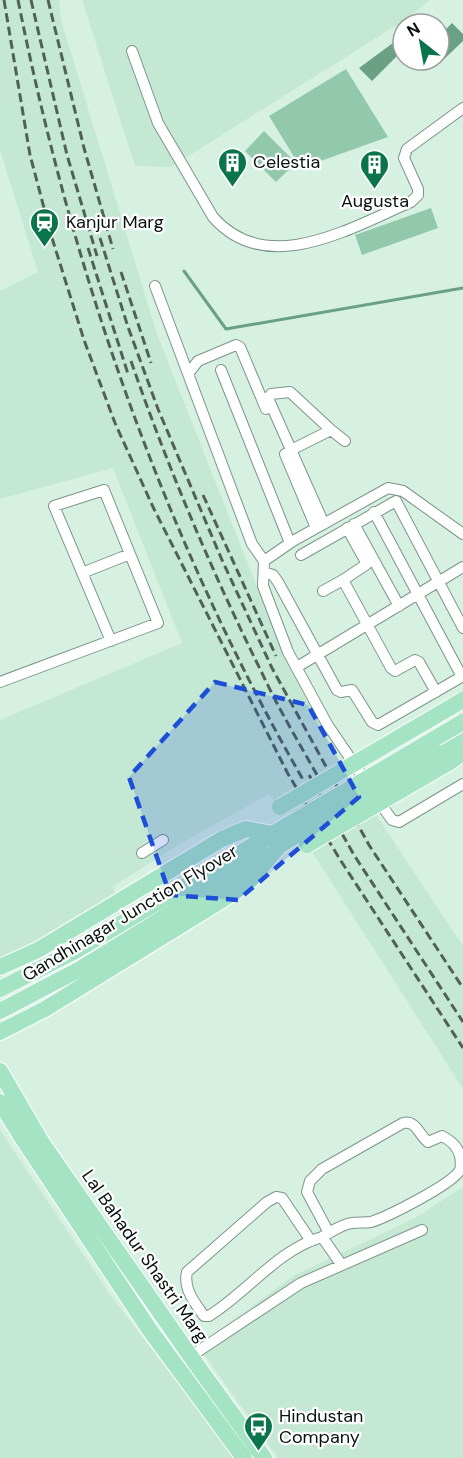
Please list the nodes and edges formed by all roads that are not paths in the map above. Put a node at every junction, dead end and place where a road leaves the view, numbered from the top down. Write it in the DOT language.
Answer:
graph roads {
  1 [pos="132,51"];
  2 [pos="463,108"];
  3 [pos="155,286"];
  4 [pos="221,370"];
  5 [pos="188,374"];
  6 [pos="331,430"];
  7 [pos="345,441"];
  8 [pos="291,450"];
  9 [pos="374,512"];
  10 [pos="320,526"];
  11 [pos="350,526"];
  12 [pos="463,534"];
  13 [pos="290,543"];
  14 [pos="130,554"];
  15 [pos="301,555"];
  16 [pos="371,562"];
  17 [pos="264,567"];
  18 [pos="461,572"];
  19 [pos="82,573"];
  20 [pos="343,580"];
  21 [pos="438,582"];
  22 [pos="323,591"];
  23 [pos="418,594"];
  24 [pos="399,606"];
  25 [pos="366,625"];
  26 [pos="463,628"];
  27 [pos="111,641"];
  28 [pos="318,655"];
  29 [pos="297,667"];
  30 [pos="462,677"];
  31 [pos="0,682"];
  32 [pos="436,692"];
  33 [pos="463,700"];
  34 [pos="463,722"];
  35 [pos="463,740"];
  36 [pos="463,753"];
  37 [pos="445,758"];
  38 [pos="463,784"];
  39 [pos="300,834"];
  40 [pos="163,840"];
  41 [pos="276,840"];
  42 [pos="142,853"];
  43 [pos="0,967"];
  44 [pos="0,989"];
  45 [pos="0,1011"];
  46 [pos="0,1032"];
  47 [pos="3,1081"];
  48 [pos="0,1102"];
  49 [pos="36,1146"];
  50 [pos="422,1230"];
  51 [pos="326,1235"];
  52 [pos="311,1241"];
  53 [pos="341,1264"];
  54 [pos="191,1356"];
  55 [pos="244,1458"];
  56 [pos="264,1458"];
  1 -- 2 [label="street"];
  3 -- 5 [label="street"];
  4 -- 13 [label="street"];
  5 -- 10 [label="street"];
  5 -- 17 [label="street"];
  6 -- 7 [label="street"];
  6 -- 8 [label="street"];
  6 -- 8 [label="street"];
  8 -- 10 [label="street"];
  9 -- 11 [label="street"];
  9 -- 21 [label="street"];
  9 -- 23 [label="street"];
  10 -- 12 [label="street"];
  10 -- 13 [label="street"];
  11 -- 15 [label="street"];
  11 -- 16 [label="street"];
  13 -- 17 [label="street"];
  14 -- 19 [label="street"];
  14 -- 19 [label="street"];
  14 -- 27 [label="street"];
  16 -- 20 [label="street"];
  16 -- 24 [label="street"];
  17 -- 28 [label="street"];
  17 -- 29 [label="street"];
  18 -- 21 [label="street"];
  19 -- 27 [label="street"];
  20 -- 22 [label="street"];
  20 -- 25 [label="street"];
  21 -- 23 [label="street"];
  21 -- 26 [label="street"];
  23 -- 24 [label="street"];
  23 -- 30 [label="street"];
  24 -- 25 [label="street"];
  25 -- 28 [label="street"];
  25 -- 32 [label="street"];
  27 -- 31 [label="street"];
  28 -- 29 [label="street"];
  28 -- 32 [label="street"];
  29 -- 38 [label="street"];
  30 -- 32 [label="street"];
  33 -- 41 [label="main road, bridge"];
  34 -- 39 [label="main road, bridge"];
  35 -- 37 [label="main road"];
  36 -- 37 [label="main road"];
  37 -- 39 [label="main road, bridge"];
  39 -- 41 [label="main road"];
  39 -- 41 [label="main road"];
  40 -- 42 [label="street"];
  41 -- 43 [label="main road"];
  41 -- 44 [label="main road, Gandhinagar Junction Flyover"];
  41 -- 45 [label="main road, Gandhinagar Junction Flyover"];
  41 -- 46 [label="main road"];
  47 -- 49 [label="main road, Lal Bahadur Shastri Marg"];
  48 -- 49 [label="main road, Lal Bahadur Shastri Marg"];
  49 -- 54 [label="main road, Lal Bahadur Shastri Marg"];
  49 -- 55 [label="main road, Lal Bahadur Shastri Marg"];
  50 -- 53 [label="street"];
  51 -- 51 [label="street"];
  51 -- 52 [label="street"];
  51 -- 53 [label="street"];
  52 -- 52 [label="street"];
  53 -- 54 [label="street"];
  54 -- 56 [label="main road, Lal Bahadur Shastri Marg"];
}
